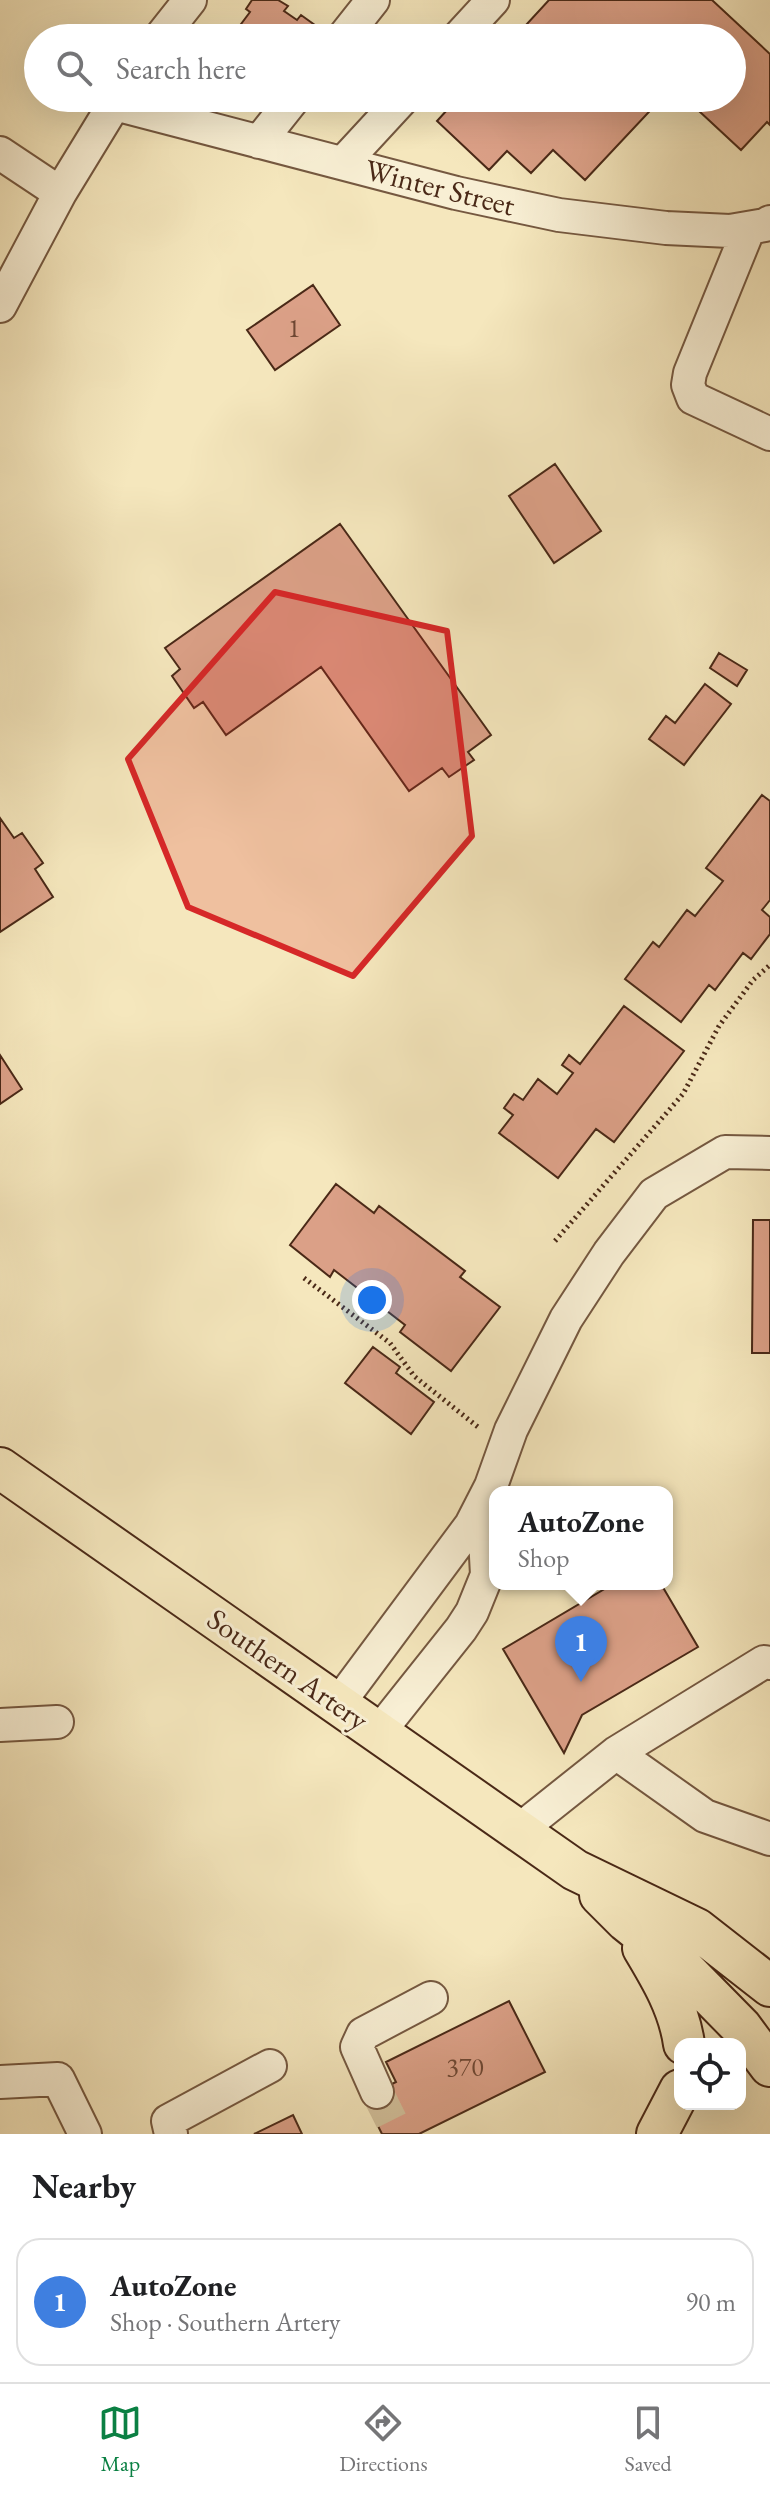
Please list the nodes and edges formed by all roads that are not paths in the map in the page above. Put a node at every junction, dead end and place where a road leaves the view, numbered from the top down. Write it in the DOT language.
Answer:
graph roads {
  1 [pos="190,0"];
  2 [pos="373,0"];
  3 [pos="493,0"];
  4 [pos="171,24"];
  5 [pos="354,24"];
  6 [pos="471,24"];
  7 [pos="110,112"];
  8 [pos="155,112"];
  9 [pos="283,112"];
  10 [pos="390,112"];
  11 [pos="259,142"];
  12 [pos="0,153"];
  13 [pos="343,163"];
  14 [pos="60,193"];
  15 [pos="760,225"];
  16 [pos="0,306"];
  17 [pos="770,434"];
  18 [pos="770,1153"];
  19 [pos="0,1468"];
  20 [pos="491,1486"];
  21 [pos="489,1490"];
  22 [pos="489,1503"];
  23 [pos="770,1663"];
  24 [pos="338,1704"];
  25 [pos="57,1722"];
  26 [pos="0,1725"];
  27 [pos="379,1732"];
  28 [pos="616,1753"];
  29 [pos="518,1831"];
  30 [pos="770,1839"];
  31 [pos="575,1870"];
  32 [pos="626,1921"];
  33 [pos="697,1929"];
  34 [pos="770,1954"];
  35 [pos="770,1986"];
  36 [pos="431,1998"];
  37 [pos="683,2038"];
  38 [pos="270,2066"];
  39 [pos="770,2066"];
  40 [pos="0,2082"];
  41 [pos="377,2092"];
  42 [pos="674,2101"];
  43 [pos="85,2134"];
  44 [pos="171,2134"];
  45 [pos="657,2134"];
  1 -- 4 [label="street"];
  2 -- 5 [label="street"];
  3 -- 6 [label="street"];
  7 -- 14 [label="street"];
  8 -- 11 [label="street, Winter Street"];
  9 -- 11 [label="street"];
  10 -- 13 [label="street"];
  11 -- 13 [label="street, Winter Street"];
  12 -- 14 [label="street"];
  13 -- 15 [label="street, Winter Street"];
  14 -- 16 [label="street"];
  15 -- 17 [label="street"];
  18 -- 20 [label="street"];
  19 -- 24 [label="main road, Southern Artery"];
  21 -- 24 [label="street"];
  22 -- 27 [label="street"];
  23 -- 28 [label="street"];
  24 -- 27 [label="main road, Southern Artery"];
  25 -- 26 [label="street"];
  27 -- 29 [label="main road, Southern Artery"];
  28 -- 29 [label="street"];
  28 -- 30 [label="street"];
  29 -- 31 [label="main road, Southern Artery"];
  31 -- 32 [label="main road, Southern Artery"];
  31 -- 33 [label="main road, Southern Artery"];
  32 -- 37 [label="main road"];
  32 -- 39 [label="main road, Southern Artery"];
  33 -- 34 [label="main road"];
  33 -- 35 [label="main road, Southern Artery"];
  36 -- 41 [label="street"];
  38 -- 44 [label="street"];
  40 -- 43 [label="street"];
  42 -- 45 [label="main road"];
}
